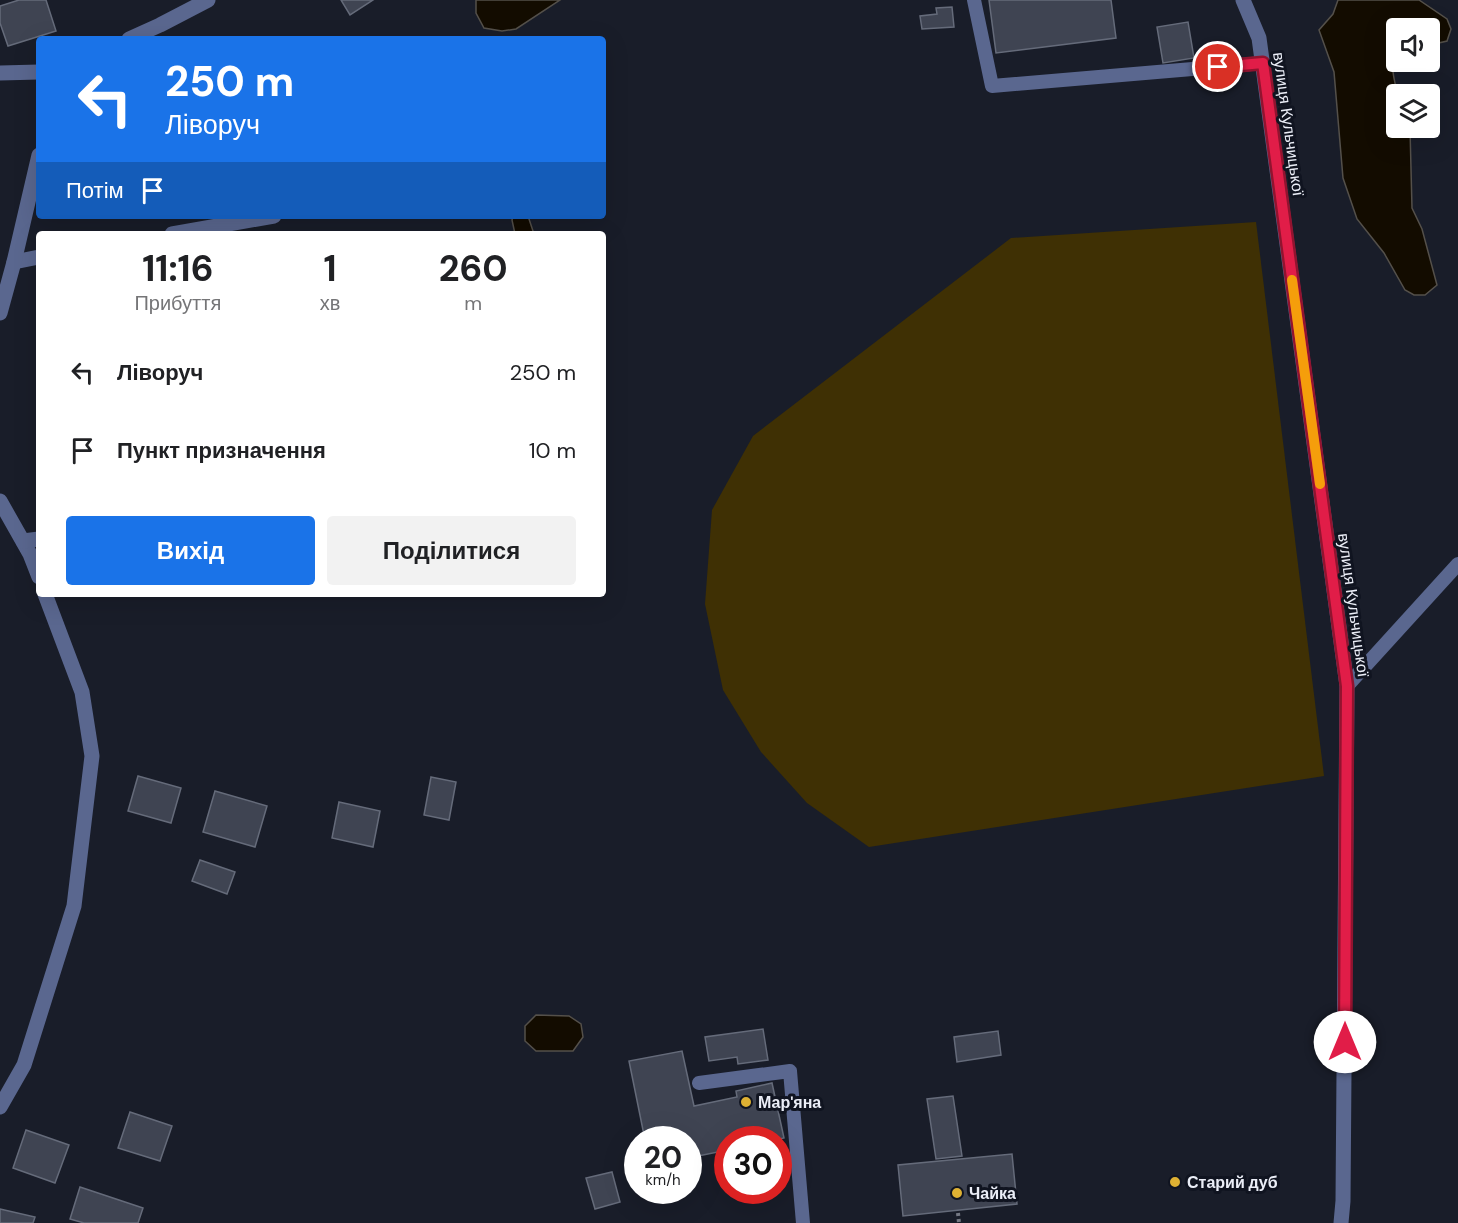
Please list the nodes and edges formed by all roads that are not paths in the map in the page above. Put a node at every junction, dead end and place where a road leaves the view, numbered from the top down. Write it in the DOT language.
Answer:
graph roads {
  1 [pos="208,0"];
  2 [pos="974,0"];
  3 [pos="1243,0"];
  4 [pos="136,36"];
  5 [pos="1263,63"];
  6 [pos="36,72"];
  7 [pos="0,73"];
  8 [pos="36,168"];
  9 [pos="257,219"];
  10 [pos="189,231"];
  11 [pos="36,258"];
  12 [pos="14,262"];
  13 [pos="0,313"];
  14 [pos="0,501"];
  15 [pos="36,539"];
  16 [pos="23,541"];
  17 [pos="1458,564"];
  18 [pos="36,569"];
  19 [pos="46,597"];
  20 [pos="1347,686"];
  21 [pos="699,1083"];
  22 [pos="0,1107"];
  23 [pos="803,1223"];
  24 [pos="1341,1223"];
  1 -- 4 [label="street"];
  2 -- 5 [label="lane"];
  3 -- 5 [label="street, вулиця Кульчицької"];
  5 -- 20 [label="street, вулиця Кульчицької"];
  6 -- 7 [label="street"];
  8 -- 12 [label="street"];
  9 -- 10 [label="street"];
  11 -- 12 [label="street"];
  12 -- 13 [label="street"];
  14 -- 16 [label="street"];
  15 -- 16 [label="street"];
  16 -- 18 [label="street"];
  17 -- 20 [label="lane"];
  19 -- 22 [label="street"];
  20 -- 24 [label="street, вулиця Кульчицької"];
  21 -- 23 [label="lane"];
}
